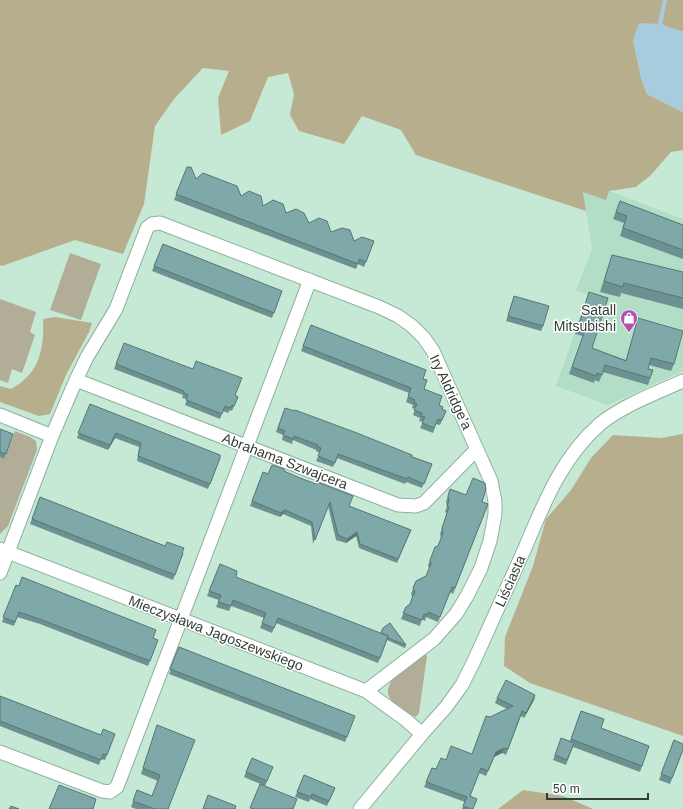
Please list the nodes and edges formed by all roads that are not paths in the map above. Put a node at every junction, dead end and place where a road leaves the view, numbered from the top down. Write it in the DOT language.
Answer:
graph roads {
  1 [pos="310,280"];
  2 [pos="76,380"];
  3 [pos="683,381"];
  4 [pos="0,415"];
  5 [pos="52,436"];
  6 [pos="246,446"];
  7 [pos="477,449"];
  8 [pos="4,550"];
  9 [pos="0,572"];
  10 [pos="180,620"];
  11 [pos="366,691"];
  12 [pos="422,734"];
  13 [pos="0,752"];
  14 [pos="360,809"];
  1 -- 2 [label="street, Iry Aldridge’a"];
  1 -- 6 [label="street"];
  1 -- 7 [label="street, Iry Aldridge’a"];
  2 -- 5 [label="street"];
  2 -- 6 [label="street, Abrahama Szwajcera"];
  3 -- 12 [label="street, Liściasta"];
  4 -- 5 [label="street"];
  5 -- 8 [label="street"];
  6 -- 7 [label="street, Abrahama Szwajcera"];
  6 -- 10 [label="street"];
  7 -- 11 [label="street, Iry Aldridge’a"];
  8 -- 9 [label="street"];
  8 -- 10 [label="street, Mieczysława Jagoszewskiego"];
  10 -- 11 [label="street, Mieczysława Jagoszewskiego"];
  10 -- 13 [label="street"];
  11 -- 12 [label="street, Mieczysława Jagoszewskiego"];
  12 -- 14 [label="street, Liściasta"];
}
